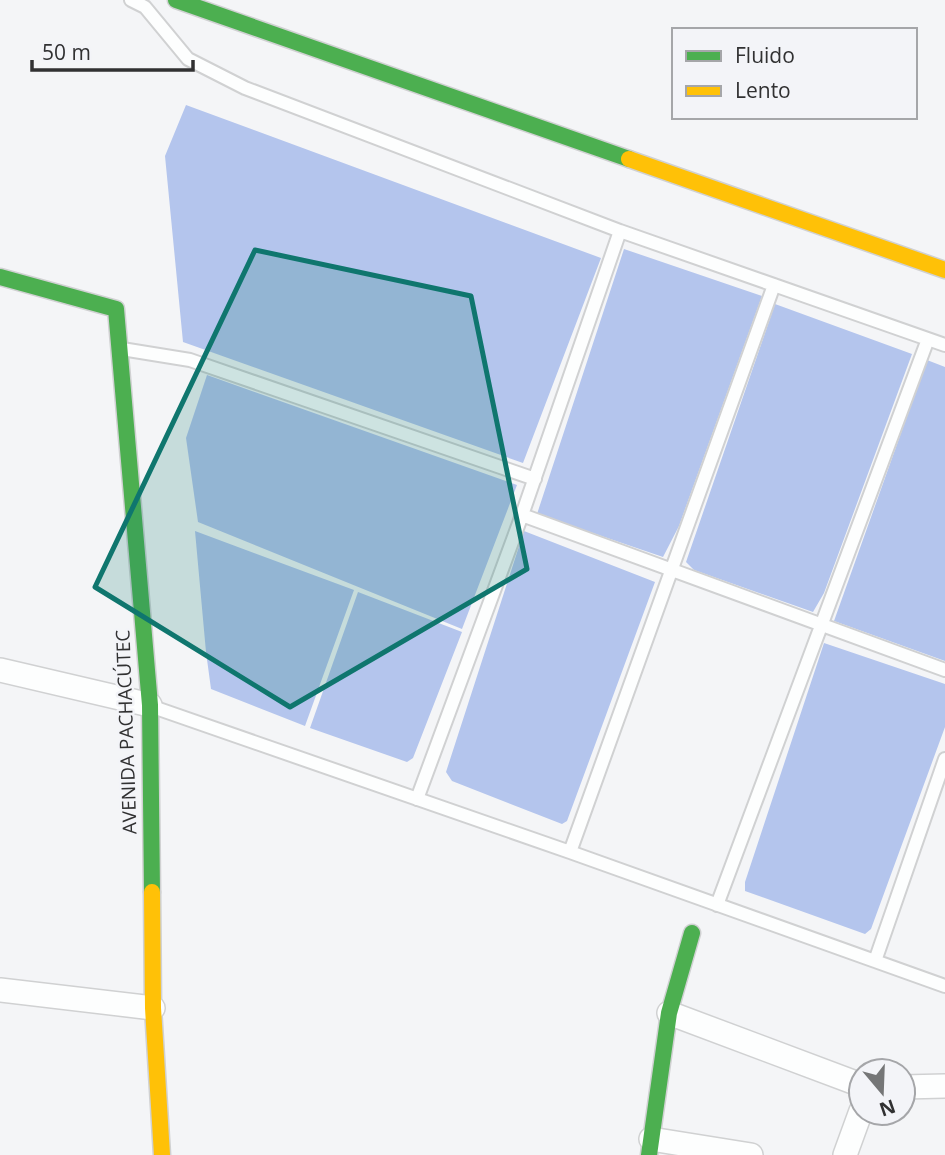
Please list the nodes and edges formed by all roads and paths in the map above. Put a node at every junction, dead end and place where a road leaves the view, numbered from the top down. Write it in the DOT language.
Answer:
graph roads {
  1 [pos="131,0"];
  2 [pos="176,0"];
  3 [pos="620,231"];
  4 [pos="945,270"];
  5 [pos="0,277"];
  6 [pos="774,285"];
  7 [pos="928,339"];
  8 [pos="945,345"];
  9 [pos="119,349"];
  10 [pos="535,479"];
  11 [pos="522,515"];
  12 [pos="671,570"];
  13 [pos="821,625"];
  14 [pos="0,670"];
  15 [pos="945,670"];
  16 [pos="150,705"];
  17 [pos="945,759"];
  18 [pos="417,799"];
  19 [pos="570,852"];
  20 [pos="717,905"];
  21 [pos="692,933"];
  22 [pos="875,961"];
  23 [pos="945,986"];
  24 [pos="0,990"];
  25 [pos="153,1008"];
  26 [pos="669,1013"];
  27 [pos="847,1080"];
  28 [pos="945,1086"];
  29 [pos="917,1087"];
  30 [pos="855,1127"];
  31 [pos="650,1147"];
  32 [pos="162,1155"];
  33 [pos="751,1155"];
  34 [pos="845,1155"];
  1 -- 3 [label="lane"];
  2 -- 4 [label="street"];
  3 -- 6 [label="lane"];
  3 -- 10 [label="lane"];
  5 -- 9 [label="street, AVENIDA PACHACÚTEC"];
  6 -- 7 [label="lane"];
  6 -- 12 [label="lane"];
  7 -- 8 [label="lane"];
  7 -- 13 [label="lane"];
  9 -- 10 [label="lane"];
  9 -- 16 [label="street, AVENIDA PACHACÚTEC"];
  10 -- 11 [label="lane"];
  11 -- 12 [label="lane"];
  11 -- 18 [label="lane"];
  12 -- 13 [label="lane"];
  12 -- 19 [label="lane"];
  13 -- 15 [label="lane"];
  13 -- 20 [label="lane"];
  14 -- 16 [label="street"];
  16 -- 18 [label="lane"];
  16 -- 25 [label="street, AVENIDA PACHACÚTEC"];
  17 -- 22 [label="lane"];
  18 -- 19 [label="lane"];
  19 -- 20 [label="lane"];
  20 -- 22 [label="lane"];
  21 -- 26 [label="street"];
  22 -- 23 [label="lane"];
  24 -- 25 [label="street"];
  25 -- 32 [label="street, AVENIDA PACHACÚTEC"];
  26 -- 27 [label="street"];
  26 -- 31 [label="street"];
  28 -- 29 [label="street"];
  30 -- 34 [label="street"];
  31 -- 33 [label="street"];
}
